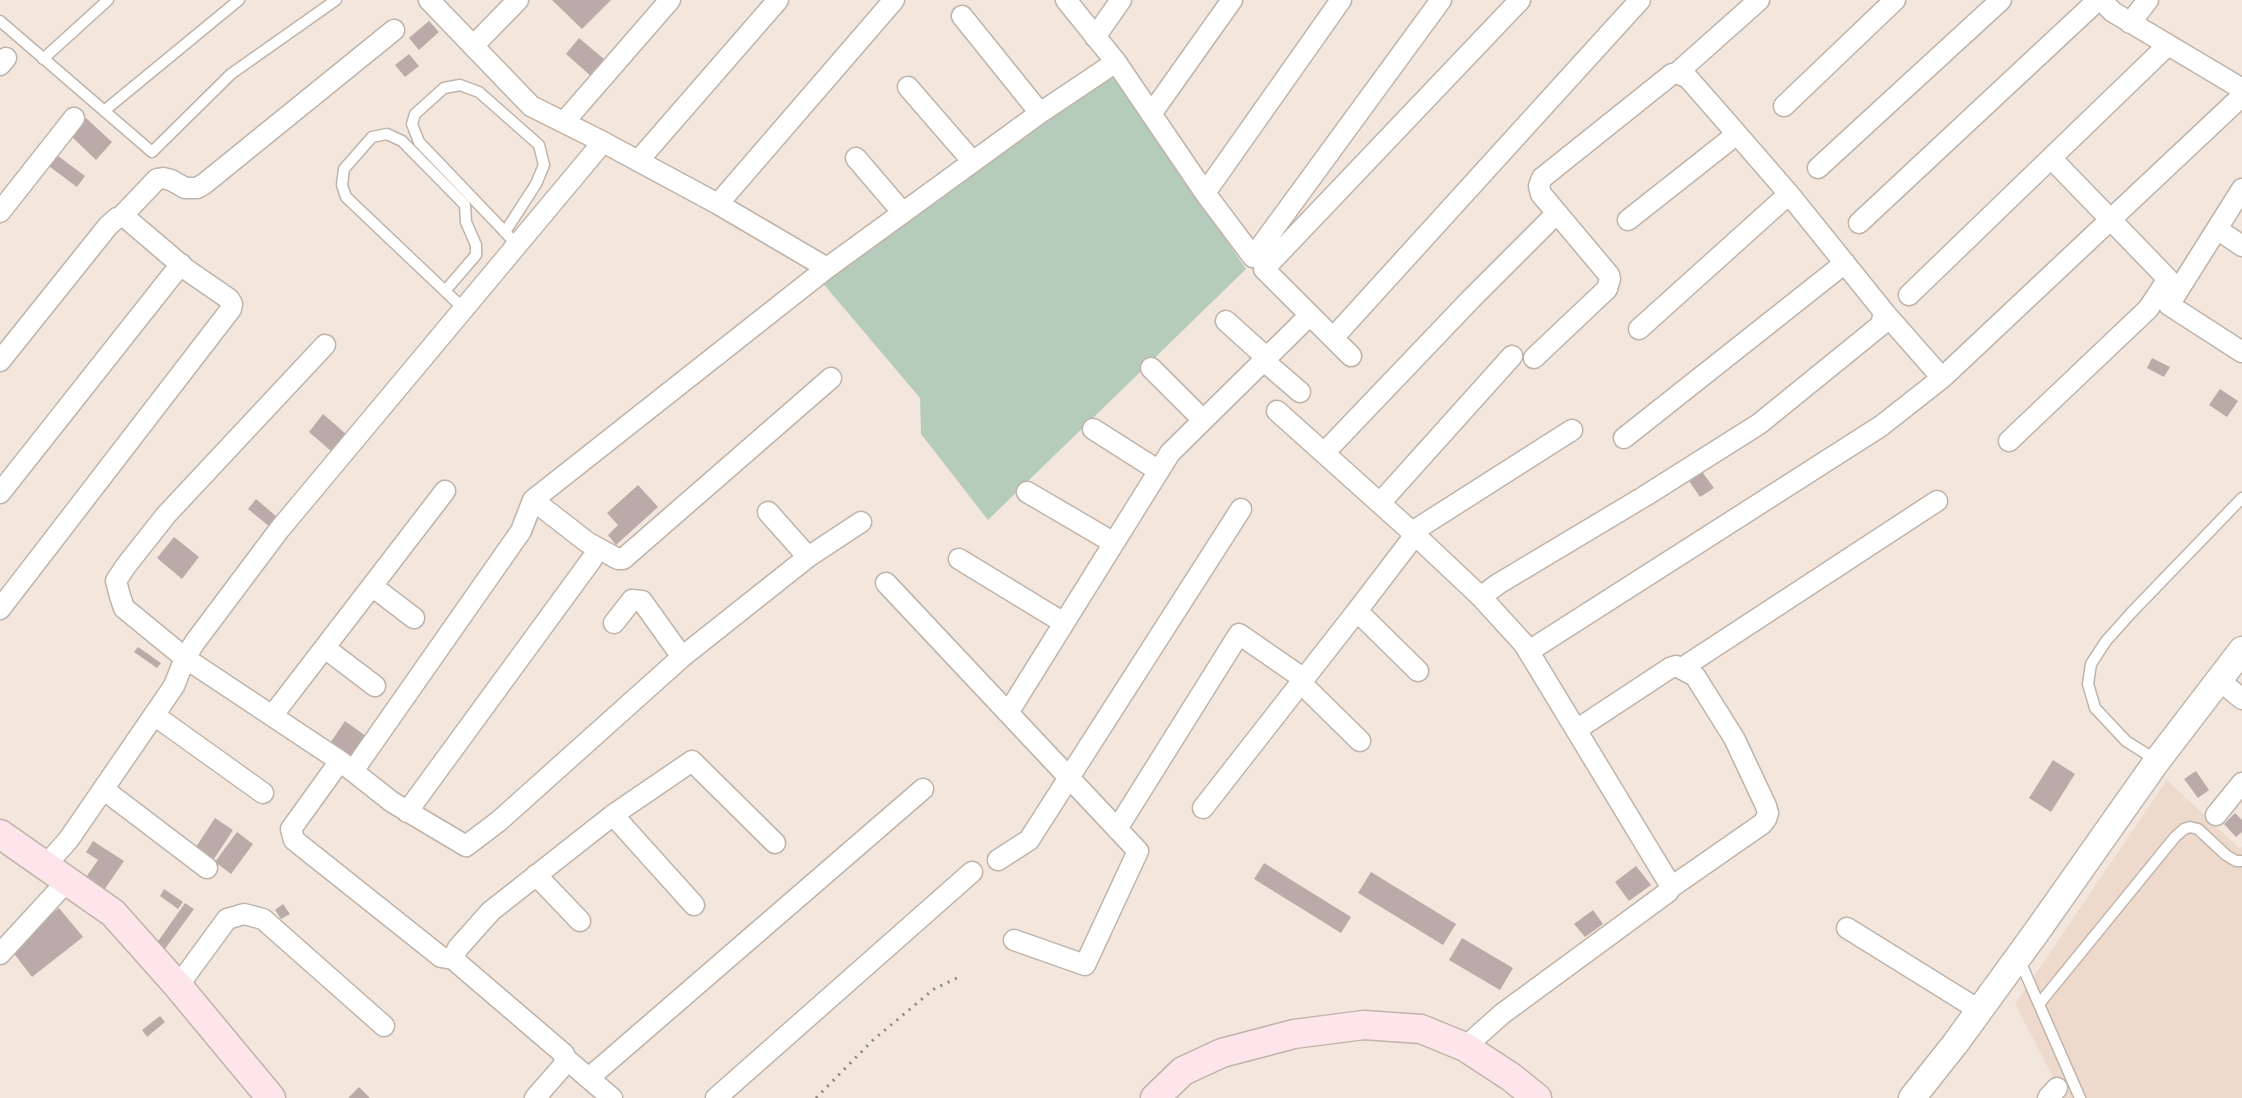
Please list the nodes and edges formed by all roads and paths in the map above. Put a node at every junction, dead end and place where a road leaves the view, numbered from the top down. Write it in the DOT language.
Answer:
graph roads {
  1 [pos="108,0"];
  2 [pos="239,0"];
  3 [pos="336,0"];
  4 [pos="429,0"];
  5 [pos="518,0"];
  6 [pos="670,0"];
  7 [pos="778,0"];
  8 [pos="894,0"];
  9 [pos="1066,0"];
  10 [pos="1121,0"];
  11 [pos="1232,0"];
  12 [pos="1341,0"];
  13 [pos="1441,0"];
  14 [pos="1520,0"];
  15 [pos="1640,0"];
  16 [pos="1759,0"];
  17 [pos="1895,0"];
  18 [pos="2001,0"];
  19 [pos="2100,0"];
  20 [pos="2148,0"];
  21 [pos="962,16"];
  22 [pos="0,21"];
  23 [pos="2130,23"];
  24 [pos="394,30"];
  25 [pos="1095,37"];
  26 [pos="2168,45"];
  27 [pos="473,46"];
  28 [pos="43,59"];
  29 [pos="1116,62"];
  30 [pos="1677,73"];
  31 [pos="908,87"];
  32 [pos="2242,89"];
  33 [pos="2242,96"];
  34 [pos="1784,106"];
  35 [pos="104,111"];
  36 [pos="1040,113"];
  37 [pos="1151,114"];
  38 [pos="74,118"];
  39 [pos="564,122"];
  40 [pos="1737,134"];
  41 [pos="603,142"];
  42 [pos="856,158"];
  43 [pos="2051,158"];
  44 [pos="638,161"];
  45 [pos="973,162"];
  46 [pos="1818,168"];
  47 [pos="2242,189"];
  48 [pos="1205,193"];
  49 [pos="1789,194"];
  50 [pos="718,204"];
  51 [pos="0,212"];
  52 [pos="903,213"];
  53 [pos="1557,213"];
  54 [pos="121,217"];
  55 [pos="1628,220"];
  56 [pos="2111,220"];
  57 [pos="1859,223"];
  58 [pos="2217,229"];
  59 [pos="511,239"];
  60 [pos="2242,246"];
  61 [pos="1845,263"];
  62 [pos="181,264"];
  63 [pos="827,268"];
  64 [pos="445,291"];
  65 [pos="1909,295"];
  66 [pos="464,309"];
  67 [pos="1884,312"];
  68 [pos="1310,315"];
  69 [pos="1226,321"];
  70 [pos="1639,329"];
  71 [pos="1333,338"];
  72 [pos="325,345"];
  73 [pos="2242,352"];
  74 [pos="1351,356"];
  75 [pos="1512,356"];
  76 [pos="1534,358"];
  77 [pos="1265,359"];
  78 [pos="0,361"];
  79 [pos="1151,368"];
  80 [pos="831,378"];
  81 [pos="1942,378"];
  82 [pos="1300,392"];
  83 [pos="1277,411"];
  84 [pos="1203,420"];
  85 [pos="1093,429"];
  86 [pos="1572,430"];
  87 [pos="1624,438"];
  88 [pos="2009,441"];
  89 [pos="1324,453"];
  90 [pos="1159,471"];
  91 [pos="445,491"];
  92 [pos="1027,492"];
  93 [pos="0,493"];
  94 [pos="2242,498"];
  95 [pos="533,500"];
  96 [pos="1937,501"];
  97 [pos="1380,503"];
  98 [pos="1241,509"];
  99 [pos="768,512"];
  100 [pos="861,522"];
  101 [pos="1414,533"];
  102 [pos="1114,543"];
  103 [pos="808,557"];
  104 [pos="592,559"];
  105 [pos="959,559"];
  106 [pos="886,583"];
  107 [pos="372,586"];
  108 [pos="1481,597"];
  109 [pos="0,609"];
  110 [pos="1357,611"];
  111 [pos="414,618"];
  112 [pos="614,623"];
  113 [pos="1064,623"];
  114 [pos="325,648"];
  115 [pos="2242,650"];
  116 [pos="1529,651"];
  117 [pos="682,657"];
  118 [pos="185,658"];
  119 [pos="1682,668"];
  120 [pos="1418,671"];
  121 [pos="2219,680"];
  122 [pos="1303,681"];
  123 [pos="375,686"];
  124 [pos="2242,699"];
  125 [pos="1008,713"];
  126 [pos="154,715"];
  127 [pos="272,716"];
  128 [pos="1576,730"];
  129 [pos="1360,741"];
  130 [pos="2157,761"];
  131 [pos="346,766"];
  132 [pos="1069,778"];
  133 [pos="2242,783"];
  134 [pos="103,789"];
  135 [pos="923,789"];
  136 [pos="263,793"];
  137 [pos="1203,808"];
  138 [pos="407,812"];
  139 [pos="613,815"];
  140 [pos="2216,815"];
  141 [pos="1117,829"];
  142 [pos="0,834"];
  143 [pos="775,843"];
  144 [pos="998,860"];
  145 [pos="2242,861"];
  146 [pos="207,868"];
  147 [pos="972,872"];
  148 [pos="57,873"];
  149 [pos="536,875"];
  150 [pos="1670,888"];
  151 [pos="694,905"];
  152 [pos="580,921"];
  153 [pos="1847,928"];
  154 [pos="1014,940"];
  155 [pos="0,954"];
  156 [pos="2018,957"];
  157 [pos="453,959"];
  158 [pos="959,977"];
  159 [pos="178,986"];
  160 [pos="2039,1004"];
  161 [pos="1979,1010"];
  162 [pos="384,1026"];
  163 [pos="1465,1047"];
  164 [pos="565,1058"];
  165 [pos="590,1077"];
  166 [pos="271,1098"];
  167 [pos="535,1098"];
  168 [pos="612,1098"];
  169 [pos="716,1098"];
  170 [pos="816,1098"];
  171 [pos="1155,1098"];
  172 [pos="1537,1098"];
  173 [pos="1912,1098"];
  174 [pos="2080,1098"];
  1 -- 28 [label="lane"];
  2 -- 35 [label="lane"];
  3 -- 35 [label="lane"];
  4 -- 27 [label="street"];
  5 -- 27 [label="street"];
  6 -- 39 [label="street"];
  7 -- 44 [label="street"];
  8 -- 50 [label="street"];
  9 -- 25 [label="street"];
  10 -- 25 [label="street"];
  11 -- 37 [label="street"];
  12 -- 48 [label="street"];
  13 -- 48 [label="street"];
  14 -- 68 [label="street"];
  15 -- 71 [label="street"];
  16 -- 30 [label="street"];
  17 -- 34 [label="street"];
  18 -- 46 [label="street"];
  19 -- 23 [label="street"];
  19 -- 57 [label="street"];
  20 -- 23 [label="street"];
  21 -- 36 [label="street"];
  22 -- 28 [label="lane"];
  23 -- 26 [label="street"];
  24 -- 54 [label="street"];
  25 -- 29 [label="street"];
  26 -- 32 [label="street"];
  26 -- 43 [label="street"];
  27 -- 39 [label="street"];
  28 -- 35 [label="lane"];
  29 -- 36 [label="street"];
  29 -- 37 [label="street"];
  30 -- 40 [label="street"];
  30 -- 53 [label="street"];
  31 -- 45 [label="street"];
  33 -- 56 [label="street"];
  36 -- 45 [label="street"];
  37 -- 48 [label="street"];
  38 -- 51 [label="street"];
  39 -- 41 [label="street"];
  40 -- 49 [label="street"];
  40 -- 55 [label="street"];
  41 -- 44 [label="street"];
  41 -- 59 [label="street"];
  42 -- 52 [label="street"];
  43 -- 56 [label="street"];
  43 -- 65 [label="street"];
  44 -- 50 [label="street"];
  45 -- 52 [label="street"];
  47 -- 58 [label="street"];
  49 -- 61 [label="street"];
  49 -- 70 [label="street"];
  50 -- 63 [label="street"];
  52 -- 63 [label="street"];
  53 -- 76 [label="street"];
  53 -- 89 [label="street"];
  54 -- 62 [label="street"];
  54 -- 78 [label="street"];
  56 -- 81 [label="street"];
  56 -- 88 [label="street"];
  58 -- 60 [label="street"];
  58 -- 73 [label="street"];
  59 -- 59 [label="lane"];
  59 -- 66 [label="street"];
  61 -- 67 [label="street"];
  61 -- 87 [label="street"];
  62 -- 93 [label="street"];
  62 -- 109 [label="street"];
  63 -- 95 [label="street"];
  64 -- 64 [label="lane"];
  64 -- 66 [label="lane"];
  66 -- 118 [label="street"];
  67 -- 81 [label="street"];
  67 -- 108 [label="street"];
  68 -- 71 [label="street"];
  68 -- 77 [label="street"];
  69 -- 77 [label="street"];
  71 -- 74 [label="street"];
  72 -- 118 [label="street"];
  75 -- 97 [label="street"];
  77 -- 82 [label="street"];
  77 -- 84 [label="street"];
  79 -- 84 [label="street"];
  80 -- 95 [label="street"];
  81 -- 116 [label="street"];
  83 -- 89 [label="street"];
  84 -- 90 [label="street"];
  85 -- 90 [label="street"];
  86 -- 101 [label="street"];
  89 -- 97 [label="street"];
  90 -- 102 [label="street"];
  91 -- 107 [label="street"];
  92 -- 102 [label="street"];
  94 -- 130 [label="lane"];
  95 -- 131 [label="street"];
  96 -- 119 [label="street"];
  97 -- 101 [label="street"];
  98 -- 132 [label="street"];
  99 -- 103 [label="street"];
  100 -- 103 [label="street"];
  101 -- 108 [label="street"];
  101 -- 110 [label="street"];
  102 -- 113 [label="street"];
  103 -- 117 [label="street"];
  104 -- 138 [label="street"];
  105 -- 113 [label="street"];
  106 -- 125 [label="street"];
  107 -- 111 [label="street"];
  107 -- 114 [label="street"];
  108 -- 116 [label="street"];
  110 -- 120 [label="street"];
  110 -- 122 [label="street"];
  112 -- 117 [label="street"];
  113 -- 125 [label="street"];
  114 -- 123 [label="street"];
  114 -- 127 [label="street"];
  115 -- 121 [label="street"];
  116 -- 128 [label="street"];
  117 -- 138 [label="street"];
  118 -- 126 [label="street"];
  118 -- 127 [label="street"];
  119 -- 128 [label="street"];
  119 -- 150 [label="street"];
  121 -- 124 [label="street"];
  121 -- 130 [label="street"];
  122 -- 129 [label="street"];
  122 -- 137 [label="street"];
  122 -- 141 [label="street"];
  125 -- 132 [label="street"];
  126 -- 134 [label="street"];
  126 -- 136 [label="street"];
  127 -- 131 [label="street"];
  128 -- 150 [label="street"];
  130 -- 156 [label="street"];
  131 -- 138 [label="street"];
  131 -- 157 [label="street"];
  132 -- 141 [label="street"];
  132 -- 144 [label="street"];
  133 -- 140 [label="street"];
  134 -- 146 [label="street"];
  134 -- 148 [label="street"];
  135 -- 165 [label="street"];
  139 -- 143 [label="street"];
  139 -- 149 [label="street"];
  139 -- 151 [label="street"];
  141 -- 154 [label="street"];
  142 -- 148 [label="main road"];
  145 -- 160 [label="lane"];
  147 -- 169 [label="street"];
  148 -- 155 [label="street"];
  148 -- 159 [label="main road"];
  149 -- 152 [label="street"];
  149 -- 157 [label="street"];
  150 -- 163 [label="street"];
  153 -- 161 [label="street"];
  156 -- 160 [label="lane"];
  156 -- 161 [label="street"];
  157 -- 164 [label="street"];
  158 -- 170 [label="path"];
  159 -- 162 [label="street"];
  159 -- 166 [label="main road"];
  160 -- 174 [label="lane"];
  161 -- 173 [label="street"];
  163 -- 171 [label="main road"];
  163 -- 172 [label="main road"];
  164 -- 165 [label="street"];
  164 -- 167 [label="street"];
  165 -- 168 [label="street"];
}
